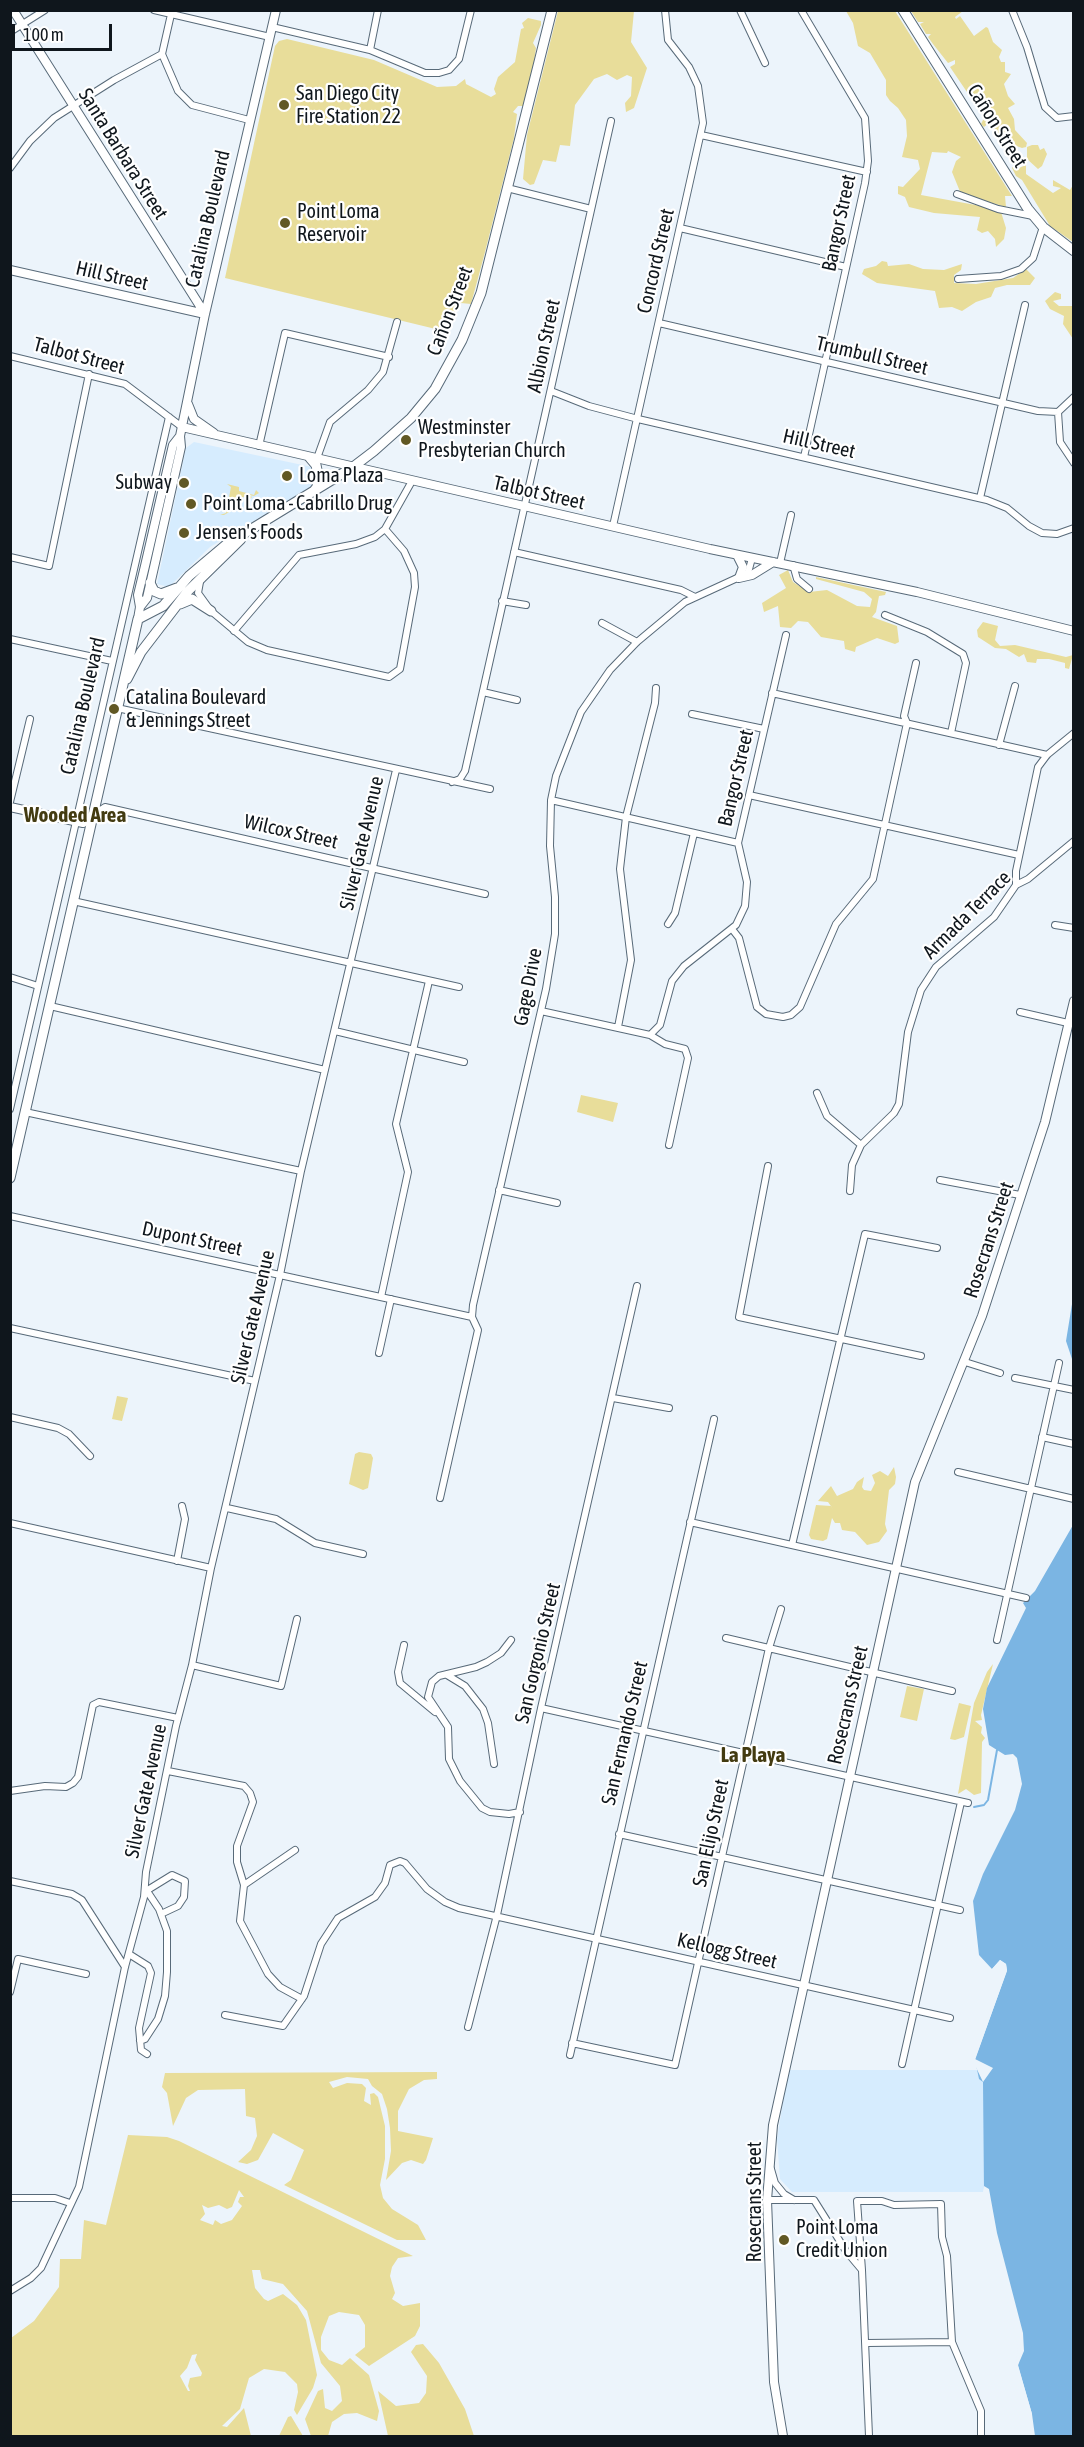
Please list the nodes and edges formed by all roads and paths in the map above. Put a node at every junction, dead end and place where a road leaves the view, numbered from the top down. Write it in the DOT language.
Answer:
graph roads {
  1 [pos="13,10"];
  2 [pos="45,10"];
  3 [pos="154,10"];
  4 [pos="276,10"];
  5 [pos="378,10"];
  6 [pos="471,10"];
  7 [pos="552,10"];
  8 [pos="665,10"];
  9 [pos="740,10"];
  10 [pos="801,10"];
  11 [pos="903,10"];
  12 [pos="1011,10"];
  13 [pos="171,13"];
  14 [pos="22,24"];
  15 [pos="272,27"];
  16 [pos="10,32"];
  17 [pos="270,37"];
  18 [pos="370,50"];
  19 [pos="162,54"];
  20 [pos="765,63"];
  21 [pos="73,106"];
  22 [pos="1074,116"];
  23 [pos="249,120"];
  24 [pos="611,122"];
  25 [pos="701,135"];
  26 [pos="10,168"];
  27 [pos="867,172"];
  28 [pos="507,188"];
  29 [pos="957,194"];
  30 [pos="591,208"];
  31 [pos="1033,216"];
  32 [pos="1043,227"];
  33 [pos="680,228"];
  34 [pos="1074,251"];
  35 [pos="846,267"];
  36 [pos="10,270"];
  37 [pos="958,279"];
  38 [pos="1025,305"];
  39 [pos="206,314"];
  40 [pos="398,322"];
  41 [pos="659,323"];
  42 [pos="10,356"];
  43 [pos="388,357"];
  44 [pos="825,362"];
  45 [pos="89,374"];
  46 [pos="551,391"];
  47 [pos="1074,397"];
  48 [pos="187,401"];
  49 [pos="1002,402"];
  50 [pos="1058,412"];
  51 [pos="169,417"];
  52 [pos="638,419"];
  53 [pos="181,431"];
  54 [pos="223,438"];
  55 [pos="259,446"];
  56 [pos="804,457"];
  57 [pos="314,460"];
  58 [pos="1074,463"];
  59 [pos="353,467"];
  60 [pos="412,481"];
  61 [pos="313,492"];
  62 [pos="980,498"];
  63 [pos="524,507"];
  64 [pos="791,515"];
  65 [pos="613,526"];
  66 [pos="1074,528"];
  67 [pos="385,529"];
  68 [pos="245,535"];
  69 [pos="514,552"];
  70 [pos="737,555"];
  71 [pos="10,557"];
  72 [pos="752,558"];
  73 [pos="777,562"];
  74 [pos="794,566"];
  75 [pos="205,575"];
  76 [pos="739,578"];
  77 [pos="150,583"];
  78 [pos="179,587"];
  79 [pos="808,589"];
  80 [pos="695,597"];
  81 [pos="502,601"];
  82 [pos="526,605"];
  83 [pos="140,607"];
  84 [pos="174,609"];
  85 [pos="211,611"];
  86 [pos="885,615"];
  87 [pos="138,619"];
  88 [pos="602,623"];
  89 [pos="234,631"];
  90 [pos="1074,631"];
  91 [pos="786,635"];
  92 [pos="10,639"];
  93 [pos="637,642"];
  94 [pos="112,661"];
  95 [pos="916,663"];
  96 [pos="1015,686"];
  97 [pos="656,688"];
  98 [pos="122,689"];
  99 [pos="483,692"];
  100 [pos="772,693"];
  101 [pos="517,700"];
  102 [pos="117,708"];
  103 [pos="692,714"];
  104 [pos="30,719"];
  105 [pos="907,723"];
  106 [pos="764,729"];
  107 [pos="1074,733"];
  108 [pos="951,734"];
  109 [pos="999,745"];
  110 [pos="1047,755"];
  111 [pos="396,770"];
  112 [pos="452,782"];
  113 [pos="490,789"];
  114 [pos="749,795"];
  115 [pos="551,800"];
  116 [pos="10,804"];
  117 [pos="92,816"];
  118 [pos="626,817"];
  119 [pos="75,821"];
  120 [pos="885,825"];
  121 [pos="694,833"];
  122 [pos="1074,841"];
  123 [pos="738,843"];
  124 [pos="1019,855"];
  125 [pos="373,868"];
  126 [pos="1016,885"];
  127 [pos="485,894"];
  128 [pos="73,901"];
  129 [pos="669,924"];
  130 [pos="1055,926"];
  131 [pos="1074,928"];
  132 [pos="732,929"];
  133 [pos="350,964"];
  134 [pos="10,978"];
  135 [pos="429,981"];
  136 [pos="38,986"];
  137 [pos="459,987"];
  138 [pos="1074,1001"];
  139 [pos="50,1006"];
  140 [pos="541,1011"];
  141 [pos="1020,1012"];
  142 [pos="1068,1023"];
  143 [pos="618,1027"];
  144 [pos="335,1031"];
  145 [pos="650,1035"];
  146 [pos="412,1050"];
  147 [pos="464,1062"];
  148 [pos="325,1070"];
  149 [pos="817,1092"];
  150 [pos="10,1109"];
  151 [pos="26,1112"];
  152 [pos="669,1145"];
  153 [pos="861,1145"];
  154 [pos="768,1166"];
  155 [pos="301,1171"];
  156 [pos="10,1178"];
  157 [pos="940,1180"];
  158 [pos="499,1190"];
  159 [pos="850,1191"];
  160 [pos="1020,1195"];
  161 [pos="557,1203"];
  162 [pos="10,1216"];
  163 [pos="937,1248"];
  164 [pos="280,1275"];
  165 [pos="638,1286"];
  166 [pos="381,1297"];
  167 [pos="391,1299"];
  168 [pos="472,1317"];
  169 [pos="10,1328"];
  170 [pos="838,1337"];
  171 [pos="379,1353"];
  172 [pos="921,1356"];
  173 [pos="965,1362"];
  174 [pos="1059,1363"];
  175 [pos="1000,1373"];
  176 [pos="1015,1378"];
  177 [pos="255,1381"];
  178 [pos="1055,1386"];
  179 [pos="1074,1390"];
  180 [pos="613,1398"];
  181 [pos="669,1408"];
  182 [pos="10,1417"];
  183 [pos="714,1419"];
  184 [pos="1042,1437"];
  185 [pos="1074,1444"];
  186 [pos="90,1456"];
  187 [pos="958,1472"];
  188 [pos="1031,1489"];
  189 [pos="440,1498"];
  190 [pos="1074,1499"];
  191 [pos="182,1506"];
  192 [pos="227,1508"];
  193 [pos="10,1522"];
  194 [pos="690,1522"];
  195 [pos="792,1545"];
  196 [pos="363,1554"];
  197 [pos="177,1561"];
  198 [pos="211,1568"];
  199 [pos="896,1568"];
  200 [pos="1008,1594"];
  201 [pos="1026,1598"];
  202 [pos="780,1609"];
  203 [pos="297,1618"];
  204 [pos="726,1638"];
  205 [pos="511,1640"];
  206 [pos="997,1640"];
  207 [pos="404,1645"];
  208 [pos="770,1648"];
  209 [pos="192,1665"];
  210 [pos="873,1671"];
  211 [pos="447,1675"];
  212 [pos="952,1691"];
  213 [pos="541,1708"];
  214 [pos="178,1718"];
  215 [pos="442,1718"];
  216 [pos="643,1730"];
  217 [pos="745,1754"];
  218 [pos="494,1764"];
  219 [pos="168,1771"];
  220 [pos="849,1777"];
  221 [pos="10,1791"];
  222 [pos="520,1812"];
  223 [pos="619,1834"];
  224 [pos="294,1850"];
  225 [pos="723,1858"];
  226 [pos="826,1880"];
  227 [pos="10,1881"];
  228 [pos="244,1885"];
  229 [pos="145,1889"];
  230 [pos="938,1906"];
  231 [pos="960,1910"];
  232 [pos="161,1914"];
  233 [pos="497,1915"];
  234 [pos="595,1938"];
  235 [pos="129,1954"];
  236 [pos="699,1962"];
  237 [pos="125,1967"];
  238 [pos="86,1974"];
  239 [pos="802,1985"];
  240 [pos="10,1992"];
  241 [pos="302,1999"];
  242 [pos="914,2010"];
  243 [pos="225,2015"];
  244 [pos="950,2018"];
  245 [pos="468,2027"];
  246 [pos="140,2041"];
  247 [pos="572,2043"];
  248 [pos="147,2054"];
  249 [pos="570,2055"];
  250 [pos="902,2064"];
  251 [pos="769,2163"];
  252 [pos="10,2198"];
  253 [pos="767,2200"];
  254 [pos="794,2201"];
  255 [pos="70,2204"];
  256 [pos="862,2270"];
  257 [pos="10,2290"];
  258 [pos="952,2342"];
  259 [pos="867,2343"];
  260 [pos="783,2436"];
  261 [pos="869,2436"];
  262 [pos="981,2436"];
  1 -- 14 [label="street, Santa Barbara Street"];
  2 -- 14 [label="street"];
  3 -- 13 [label="street"];
  4 -- 15 [label="street, Catalina Boulevard"];
  5 -- 18 [label="street"];
  6 -- 18 [label="street"];
  7 -- 28 [label="main road, Cañon Street"];
  8 -- 25 [label="street, Concord Street"];
  9 -- 20 [label="street"];
  10 -- 27 [label="street, Bangor Street"];
  11 -- 31 [label="main road, Cañon Street"];
  12 -- 22 [label="street"];
  13 -- 17 [label="street"];
  13 -- 19 [label="street"];
  14 -- 16 [label="street"];
  14 -- 21 [label="street, Santa Barbara Street"];
  15 -- 17 [label="street, Catalina Boulevard"];
  15 -- 18 [label="street"];
  17 -- 23 [label="street, Catalina Boulevard"];
  19 -- 21 [label="street"];
  19 -- 23 [label="street"];
  21 -- 26 [label="street"];
  21 -- 39 [label="street, Santa Barbara Street"];
  23 -- 39 [label="street, Catalina Boulevard"];
  24 -- 30 [label="street, Albion Street"];
  25 -- 27 [label="street"];
  25 -- 33 [label="street, Concord Street"];
  27 -- 35 [label="street, Bangor Street"];
  28 -- 30 [label="street"];
  28 -- 59 [label="main road, Cañon Street"];
  29 -- 31 [label="street"];
  30 -- 46 [label="street, Albion Street"];
  31 -- 32 [label="main road, Cañon Street"];
  32 -- 34 [label="main road, Cañon Street"];
  32 -- 37 [label="street"];
  33 -- 35 [label="street"];
  33 -- 41 [label="street, Concord Street"];
  35 -- 44 [label="street, Bangor Street"];
  36 -- 39 [label="street, Hill Street"];
  38 -- 49 [label="street"];
  39 -- 48 [label="street, Catalina Boulevard"];
  40 -- 43 [label="street"];
  41 -- 44 [label="street, Trumbull Street"];
  41 -- 52 [label="street, Concord Street"];
  42 -- 45 [label="street, Talbot Street"];
  43 -- 55 [label="street"];
  43 -- 57 [label="street"];
  44 -- 49 [label="street, Trumbull Street"];
  44 -- 56 [label="street, Bangor Street"];
  45 -- 51 [label="street, Talbot Street"];
  45 -- 71 [label="street"];
  46 -- 52 [label="street, Hill Street"];
  46 -- 63 [label="street, Albion Street"];
  47 -- 50 [label="street"];
  48 -- 53 [label="street, Catalina Boulevard"];
  48 -- 54 [label="street"];
  49 -- 50 [label="street, Trumbull Street"];
  49 -- 62 [label="street"];
  50 -- 58 [label="street"];
  51 -- 53 [label="street, Talbot Street"];
  51 -- 94 [label="street, Catalina Boulevard"];
  52 -- 56 [label="street, Hill Street"];
  52 -- 65 [label="street, Concord Street"];
  53 -- 54 [label="street, Talbot Street"];
  53 -- 77 [label="street, Catalina Boulevard"];
  53 -- 83 [label="street, Catalina Boulevard"];
  54 -- 55 [label="street, Talbot Street"];
  55 -- 57 [label="street, Talbot Street"];
  56 -- 62 [label="street, Hill Street"];
  57 -- 59 [label="street, Talbot Street"];
  57 -- 61 [label="main road"];
  59 -- 60 [label="street, Talbot Street"];
  59 -- 61 [label="main road, Cañon Street"];
  60 -- 63 [label="street, Talbot Street"];
  60 -- 67 [label="street"];
  61 -- 68 [label="main road, Cañon Street"];
  62 -- 66 [label="street, Hill Street"];
  63 -- 65 [label="street, Talbot Street"];
  63 -- 69 [label="street, Albion Street"];
  64 -- 73 [label="street"];
  65 -- 70 [label="street, Talbot Street"];
  67 -- 89 [label="street"];
  67 -- 89 [label="street"];
  68 -- 75 [label="main road, Cañon Street"];
  68 -- 78 [label="main road, Cañon Street"];
  69 -- 80 [label="street"];
  69 -- 81 [label="street, Albion Street"];
  70 -- 72 [label="street, Talbot Street"];
  70 -- 76 [label="street"];
  72 -- 73 [label="street, Talbot Street"];
  72 -- 76 [label="street"];
  73 -- 74 [label="street, Talbot Street"];
  73 -- 76 [label="street"];
  74 -- 79 [label="street"];
  74 -- 90 [label="street, Talbot Street"];
  75 -- 84 [label="main road, Cañon Street"];
  75 -- 85 [label="street"];
  76 -- 80 [label="street, Gage Drive"];
  77 -- 78 [label="main road"];
  77 -- 83 [label="street, Catalina Boulevard"];
  78 -- 87 [label="main road, Cañon Street"];
  80 -- 93 [label="street, Gage Drive"];
  81 -- 82 [label="street"];
  81 -- 99 [label="street, Albion Street"];
  83 -- 87 [label="street, Catalina Boulevard"];
  84 -- 85 [label="main road"];
  84 -- 98 [label="main road, Cañon Street"];
  85 -- 89 [label="street"];
  86 -- 108 [label="street"];
  87 -- 98 [label="main road, Catalina Boulevard"];
  88 -- 93 [label="street"];
  91 -- 100 [label="street, Bangor Street"];
  92 -- 94 [label="street"];
  93 -- 115 [label="street, Gage Drive"];
  94 -- 119 [label="street, Catalina Boulevard"];
  95 -- 105 [label="street"];
  96 -- 109 [label="street"];
  97 -- 118 [label="street"];
  98 -- 102 [label="main road, Catalina Boulevard"];
  99 -- 101 [label="street"];
  99 -- 112 [label="street, Albion Street"];
  100 -- 105 [label="street"];
  100 -- 106 [label="street, Bangor Street"];
  102 -- 111 [label="street"];
  102 -- 117 [label="main road, Catalina Boulevard"];
  103 -- 106 [label="street"];
  104 -- 116 [label="street"];
  105 -- 108 [label="street"];
  105 -- 120 [label="street"];
  106 -- 114 [label="street, Bangor Street"];
  107 -- 110 [label="street"];
  108 -- 109 [label="street"];
  109 -- 110 [label="street"];
  110 -- 124 [label="street"];
  111 -- 112 [label="street"];
  111 -- 125 [label="street, Silver Gate Avenue"];
  112 -- 113 [label="street"];
  114 -- 120 [label="street"];
  114 -- 123 [label="street, Bangor Street"];
  115 -- 118 [label="street"];
  115 -- 140 [label="street, Gage Drive"];
  116 -- 119 [label="street"];
  117 -- 119 [label="street"];
  117 -- 125 [label="street, Wilcox Street"];
  117 -- 128 [label="main road, Catalina Boulevard"];
  118 -- 121 [label="street"];
  118 -- 143 [label="street"];
  119 -- 136 [label="street, Catalina Boulevard"];
  120 -- 124 [label="street"];
  120 -- 132 [label="street"];
  121 -- 123 [label="street"];
  121 -- 129 [label="street"];
  122 -- 126 [label="street, Armada Terrace"];
  123 -- 132 [label="street, Bangor Street"];
  124 -- 126 [label="street"];
  125 -- 127 [label="street, Wilcox Street"];
  125 -- 133 [label="street, Silver Gate Avenue"];
  126 -- 153 [label="street, Armada Terrace"];
  128 -- 133 [label="street"];
  128 -- 139 [label="main road, Catalina Boulevard"];
  130 -- 131 [label="street"];
  132 -- 145 [label="street, Bangor Street"];
  133 -- 135 [label="street"];
  133 -- 144 [label="street, Silver Gate Avenue"];
  134 -- 136 [label="street"];
  135 -- 137 [label="street"];
  135 -- 146 [label="street"];
  136 -- 150 [label="street, Catalina Boulevard"];
  138 -- 142 [label="street, Rosecrans Street"];
  139 -- 148 [label="street"];
  139 -- 151 [label="main road, Catalina Boulevard"];
  140 -- 143 [label="street"];
  140 -- 158 [label="street, Gage Drive"];
  141 -- 142 [label="street"];
  142 -- 160 [label="street, Rosecrans Street"];
  143 -- 145 [label="street"];
  144 -- 146 [label="street"];
  144 -- 148 [label="street, Silver Gate Avenue"];
  145 -- 152 [label="street"];
  146 -- 147 [label="street"];
  146 -- 166 [label="street"];
  148 -- 155 [label="street, Silver Gate Avenue"];
  149 -- 153 [label="street"];
  151 -- 155 [label="street"];
  151 -- 156 [label="main road, Catalina Boulevard"];
  153 -- 159 [label="street, Armada Terrace"];
  154 -- 170 [label="street"];
  155 -- 164 [label="street, Silver Gate Avenue"];
  157 -- 160 [label="street"];
  158 -- 161 [label="street"];
  158 -- 168 [label="street, Gage Drive"];
  160 -- 173 [label="street, Rosecrans Street"];
  162 -- 164 [label="street, Dupont Street"];
  163 -- 170 [label="street"];
  164 -- 166 [label="street, Dupont Street"];
  164 -- 177 [label="street, Silver Gate Avenue"];
  165 -- 180 [label="street, San Gorgonio Street"];
  166 -- 167 [label="street, Dupont Street"];
  167 -- 168 [label="street, Dupont Street"];
  167 -- 171 [label="street"];
  168 -- 189 [label="street, Gage Drive"];
  169 -- 177 [label="street"];
  170 -- 172 [label="street"];
  170 -- 195 [label="street"];
  173 -- 175 [label="street"];
  173 -- 199 [label="street, Rosecrans Street"];
  174 -- 178 [label="street"];
  176 -- 178 [label="street"];
  177 -- 192 [label="street, Silver Gate Avenue"];
  178 -- 179 [label="street"];
  178 -- 184 [label="street"];
  180 -- 181 [label="street"];
  180 -- 213 [label="street, San Gorgonio Street"];
  182 -- 186 [label="street"];
  183 -- 194 [label="street, San Fernando Street"];
  184 -- 185 [label="street"];
  184 -- 188 [label="street"];
  187 -- 188 [label="street"];
  188 -- 190 [label="street"];
  188 -- 200 [label="street"];
  191 -- 197 [label="street"];
  192 -- 196 [label="street"];
  192 -- 198 [label="street, Silver Gate Avenue"];
  193 -- 197 [label="street"];
  194 -- 195 [label="street"];
  194 -- 216 [label="street, San Fernando Street"];
  195 -- 199 [label="street"];
  197 -- 198 [label="street"];
  198 -- 209 [label="street, Silver Gate Avenue"];
  199 -- 200 [label="street"];
  199 -- 210 [label="street, Rosecrans Street"];
  200 -- 201 [label="street"];
  200 -- 206 [label="street"];
  202 -- 208 [label="street, San Elijo Street"];
  203 -- 209 [label="street"];
  204 -- 208 [label="street"];
  205 -- 211 [label="street"];
  207 -- 215 [label="street"];
  208 -- 210 [label="street"];
  208 -- 217 [label="street, San Elijo Street"];
  209 -- 214 [label="street, Silver Gate Avenue"];
  210 -- 212 [label="street"];
  210 -- 220 [label="street, Rosecrans Street"];
  211 -- 215 [label="street"];
  211 -- 218 [label="street"];
  213 -- 216 [label="street"];
  213 -- 222 [label="street, San Gorgonio Street"];
  214 -- 219 [label="street, Silver Gate Avenue"];
  214 -- 221 [label="street"];
  215 -- 222 [label="street"];
  216 -- 217 [label="street"];
  216 -- 223 [label="street, San Fernando Street"];
  217 -- 220 [label="street"];
  217 -- 225 [label="street, San Elijo Street"];
  219 -- 228 [label="street"];
  219 -- 229 [label="street, Silver Gate Avenue"];
  220 -- 226 [label="street, Rosecrans Street"];
  220 -- 230 [label="street"];
  222 -- 233 [label="street, San Gorgonio Street"];
  223 -- 225 [label="street"];
  223 -- 234 [label="street, San Fernando Street"];
  224 -- 228 [label="street"];
  225 -- 226 [label="street"];
  225 -- 236 [label="street, San Elijo Street"];
  226 -- 230 [label="street"];
  226 -- 239 [label="street, Rosecrans Street"];
  227 -- 237 [label="street"];
  228 -- 241 [label="street"];
  229 -- 232 [label="street"];
  229 -- 232 [label="street"];
  229 -- 235 [label="street, Silver Gate Avenue"];
  230 -- 231 [label="street"];
  230 -- 242 [label="street"];
  232 -- 246 [label="street"];
  233 -- 234 [label="street, Kellogg Street"];
  233 -- 241 [label="street, Kellogg Street"];
  233 -- 245 [label="street, San Gorgonio Street"];
  234 -- 236 [label="street, Kellogg Street"];
  234 -- 247 [label="street, San Fernando Street"];
  235 -- 237 [label="street, Silver Gate Avenue"];
  235 -- 246 [label="street"];
  236 -- 239 [label="street, Kellogg Street"];
  236 -- 247 [label="street, San Elijo Street"];
  237 -- 255 [label="street, Silver Gate Avenue"];
  238 -- 240 [label="street"];
  239 -- 242 [label="street, Kellogg Street"];
  239 -- 251 [label="street, Rosecrans Street"];
  241 -- 243 [label="street"];
  242 -- 244 [label="street, Kellogg Street"];
  242 -- 250 [label="street"];
  246 -- 248 [label="street"];
  247 -- 249 [label="street, San Fernando Street"];
  251 -- 253 [label="street, Rosecrans Street"];
  251 -- 254 [label="street"];
  252 -- 255 [label="street"];
  253 -- 254 [label="street"];
  253 -- 260 [label="street, Rosecrans Street"];
  254 -- 256 [label="street"];
  255 -- 257 [label="street"];
  256 -- 258 [label="street"];
  256 -- 259 [label="street"];
  258 -- 259 [label="street"];
  258 -- 262 [label="street"];
  259 -- 261 [label="street"];
}
